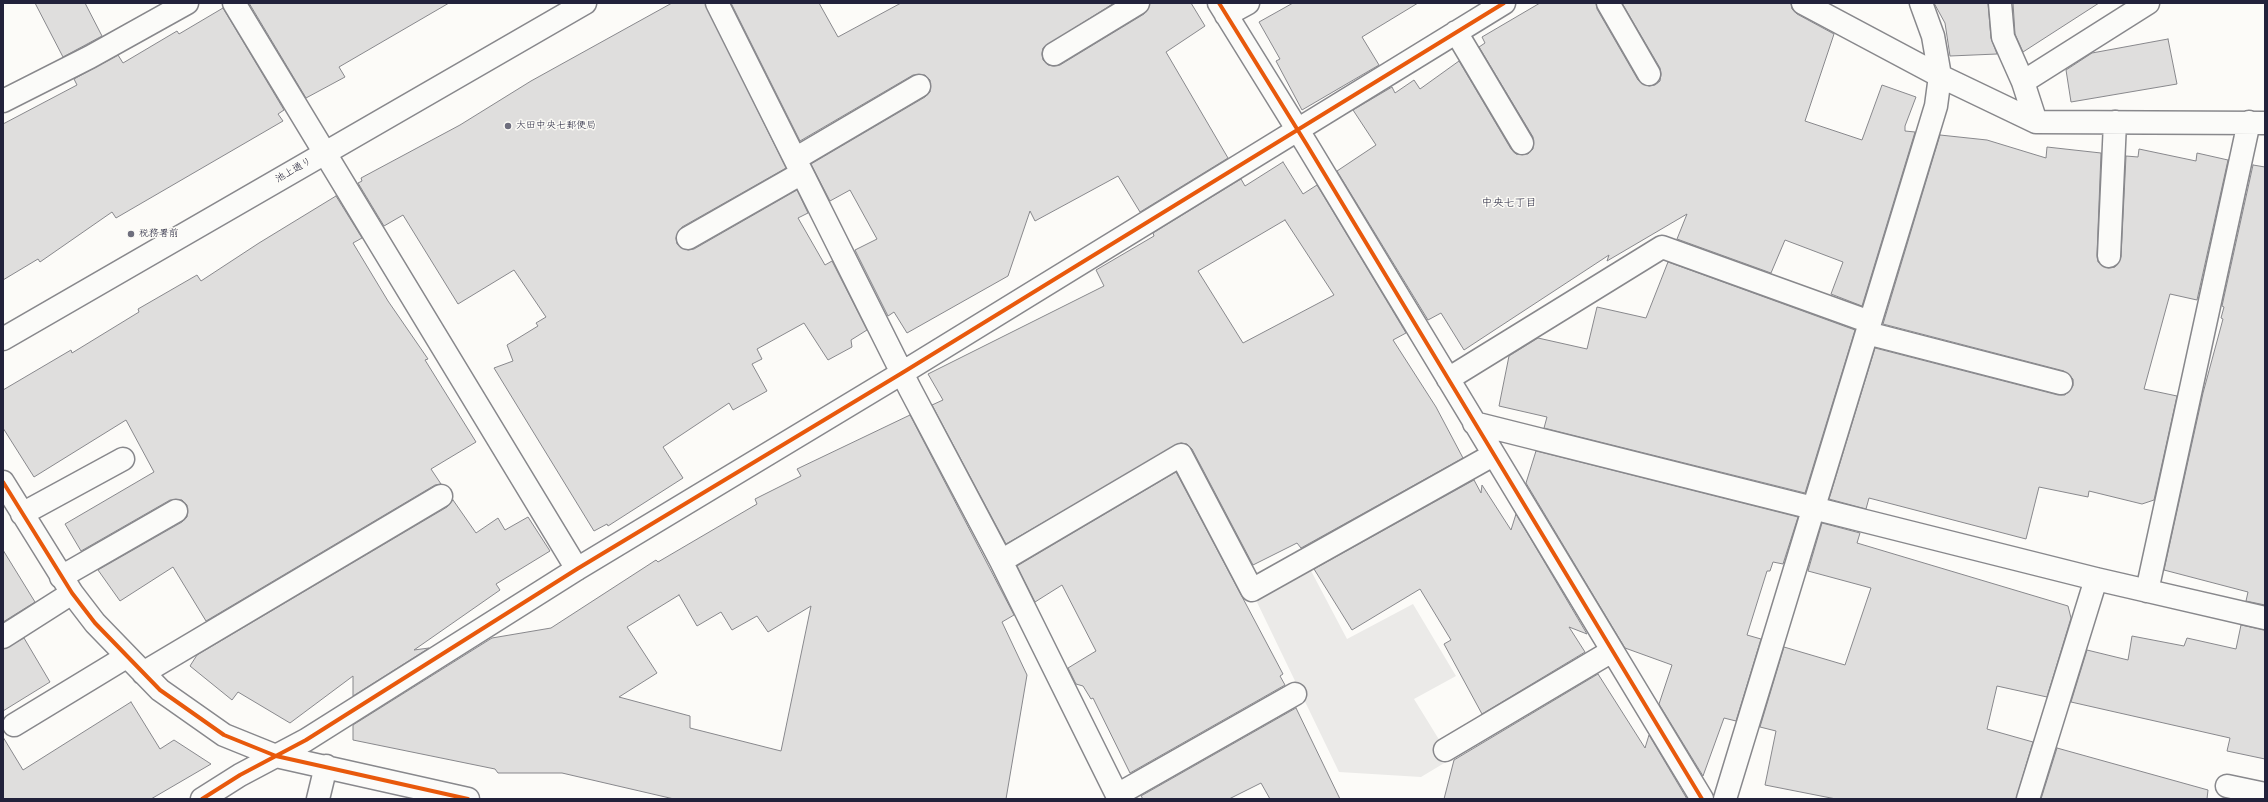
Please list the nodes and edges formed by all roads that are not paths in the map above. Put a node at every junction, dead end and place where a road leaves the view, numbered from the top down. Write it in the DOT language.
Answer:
graph roads {
  1 [pos="187,3"];
  2 [pos="234,3"];
  3 [pos="585,3"];
  4 [pos="717,3"];
  5 [pos="1138,3"];
  6 [pos="1248,3"];
  7 [pos="1504,3"];
  8 [pos="1608,3"];
  9 [pos="1803,3"];
  10 [pos="1920,3"];
  11 [pos="2000,3"];
  12 [pos="2148,3"];
  13 [pos="1222,9"];
  14 [pos="1456,32"];
  15 [pos="1054,54"];
  16 [pos="1649,74"];
  17 [pos="1940,76"];
  18 [pos="2023,82"];
  19 [pos="919,86"];
  20 [pos="3,101"];
  21 [pos="2036,122"];
  22 [pos="2115,122"];
  23 [pos="2257,122"];
  24 [pos="1298,130"];
  25 [pos="1522,143"];
  26 [pos="325,154"];
  27 [pos="799,166"];
  28 [pos="688,238"];
  29 [pos="2109,256"];
  30 [pos="1869,327"];
  31 [pos="3,339"];
  32 [pos="902,373"];
  33 [pos="1448,379"];
  34 [pos="2061,383"];
  35 [pos="1474,423"];
  36 [pos="1494,455"];
  37 [pos="123,459"];
  38 [pos="3,482"];
  39 [pos="441,496"];
  40 [pos="1813,507"];
  41 [pos="176,511"];
  42 [pos="22,514"];
  43 [pos="1001,561"];
  44 [pos="577,569"];
  45 [pos="2096,579"];
  46 [pos="66,585"];
  47 [pos="2147,591"];
  48 [pos="2265,618"];
  49 [pos="3,637"];
  50 [pos="1612,651"];
  51 [pos="126,657"];
  52 [pos="143,673"];
  53 [pos="1295,694"];
  54 [pos="14,725"];
  55 [pos="1445,750"];
  56 [pos="276,756"];
  57 [pos="326,766"];
  58 [pos="2227,786"];
  59 [pos="2265,794"];
  60 [pos="1118,797"];
  61 [pos="202,799"];
  62 [pos="318,799"];
  63 [pos="468,799"];
  64 [pos="1702,799"];
  65 [pos="1725,799"];
  66 [pos="2028,799"];
  1 -- 20 [label="street"];
  2 -- 26 [label="street"];
  3 -- 26 [label="street, 池上通り"];
  4 -- 27 [label="street"];
  5 -- 15 [label="street"];
  6 -- 13 [label="street"];
  7 -- 14 [label="street"];
  8 -- 16 [label="street"];
  9 -- 17 [label="street"];
  10 -- 17 [label="street"];
  11 -- 18 [label="street"];
  12 -- 18 [label="street"];
  13 -- 24 [label="street"];
  14 -- 24 [label="street"];
  14 -- 25 [label="street"];
  17 -- 21 [label="street"];
  17 -- 30 [label="street"];
  18 -- 21 [label="street"];
  19 -- 27 [label="street"];
  21 -- 22 [label="street"];
  22 -- 23 [label="street"];
  22 -- 29 [label="street"];
  23 -- 47 [label="street"];
  24 -- 32 [label="street"];
  24 -- 33 [label="street"];
  26 -- 31 [label="street, 池上通り"];
  26 -- 44 [label="street"];
  27 -- 28 [label="street"];
  27 -- 32 [label="street"];
  30 -- 33 [label="street"];
  30 -- 34 [label="street"];
  30 -- 40 [label="street"];
  32 -- 43 [label="street"];
  32 -- 44 [label="street"];
  33 -- 35 [label="street"];
  35 -- 36 [label="street"];
  35 -- 40 [label="street"];
  36 -- 43 [label="street"];
  36 -- 50 [label="street"];
  37 -- 42 [label="street"];
  38 -- 42 [label="street"];
  39 -- 52 [label="street"];
  40 -- 45 [label="street"];
  40 -- 65 [label="street"];
  41 -- 46 [label="street"];
  42 -- 46 [label="street"];
  43 -- 60 [label="street"];
  44 -- 56 [label="street"];
  45 -- 47 [label="street"];
  45 -- 66 [label="street"];
  46 -- 49 [label="street"];
  46 -- 51 [label="street"];
  47 -- 48 [label="street"];
  50 -- 55 [label="street"];
  50 -- 64 [label="street"];
  51 -- 52 [label="street"];
  51 -- 54 [label="street"];
  52 -- 56 [label="street"];
  53 -- 60 [label="street"];
  56 -- 57 [label="street"];
  56 -- 61 [label="street"];
  57 -- 62 [label="street"];
  57 -- 63 [label="street"];
  58 -- 59 [label="street"];
}
